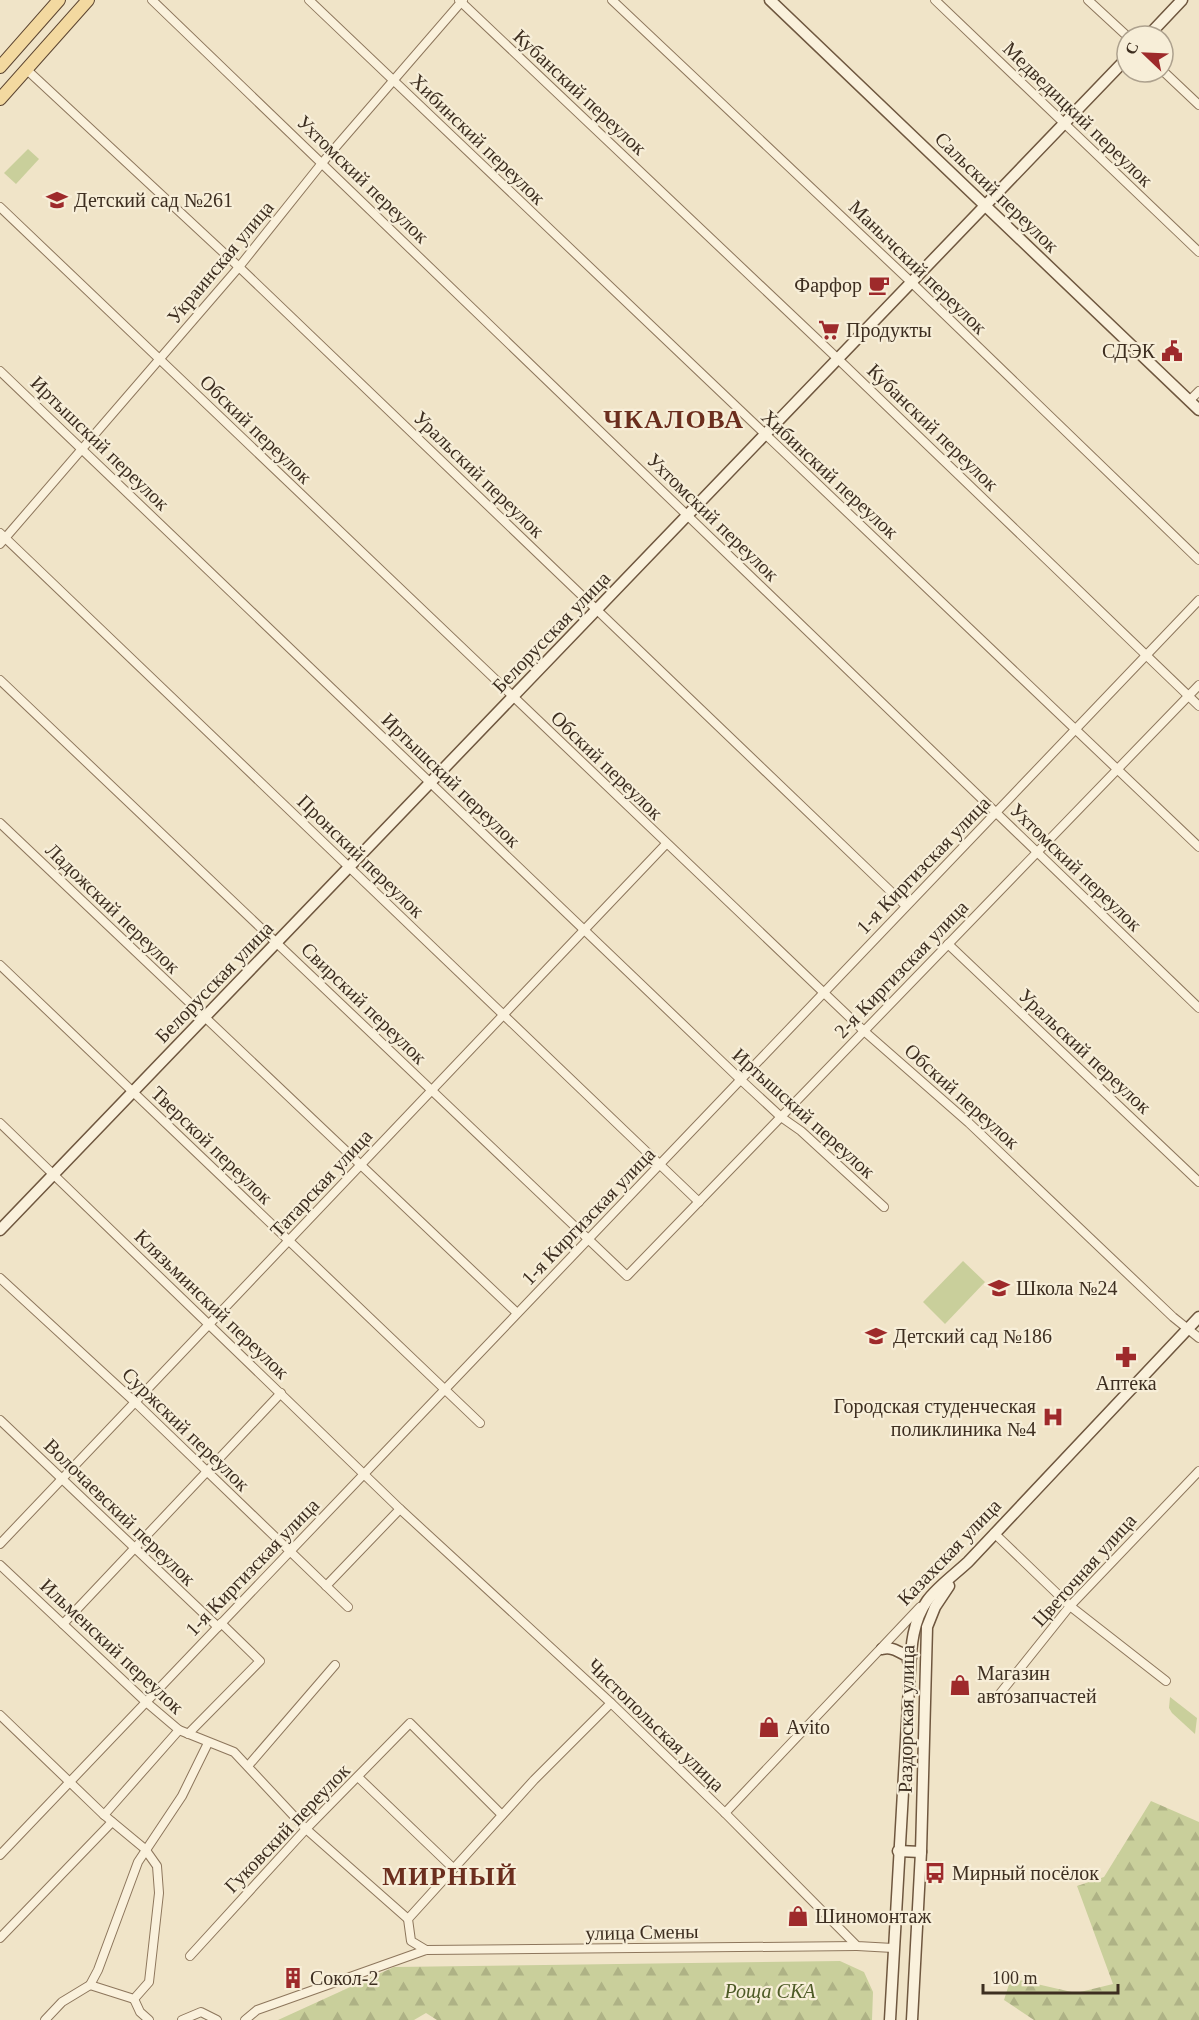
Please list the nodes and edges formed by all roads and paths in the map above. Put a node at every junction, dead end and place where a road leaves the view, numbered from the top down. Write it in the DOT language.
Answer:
graph roads {
  1 [pos="59,0"];
  2 [pos="88,0"];
  3 [pos="152,0"];
  4 [pos="309,0"];
  5 [pos="612,0"];
  6 [pos="770,0"];
  7 [pos="935,0"];
  8 [pos="1088,0"];
  9 [pos="1182,0"];
  10 [pos="461,1"];
  11 [pos="1159,24"];
  12 [pos="1115,25"];
  13 [pos="0,66"];
  14 [pos="26,69"];
  15 [pos="1115,71"];
  16 [pos="393,82"];
  17 [pos="1175,82"];
  18 [pos="0,99"];
  19 [pos="1199,105"];
  20 [pos="1065,123"];
  21 [pos="322,163"];
  22 [pos="985,206"];
  23 [pos="0,207"];
  24 [pos="1199,252"];
  25 [pos="239,267"];
  26 [pos="911,282"];
  27 [pos="160,359"];
  28 [pos="838,359"];
  29 [pos="0,370"];
  30 [pos="1199,391"];
  31 [pos="1189,401"];
  32 [pos="1199,410"];
  33 [pos="765,435"];
  34 [pos="83,448"];
  35 [pos="688,516"];
  36 [pos="2,538"];
  37 [pos="1199,560"];
  38 [pos="1199,600"];
  39 [pos="597,610"];
  40 [pos="1145,656"];
  41 [pos="0,680"];
  42 [pos="1199,684"];
  43 [pos="1188,696"];
  44 [pos="512,698"];
  45 [pos="1199,706"];
  46 [pos="1076,729"];
  47 [pos="1117,769"];
  48 [pos="430,784"];
  49 [pos="996,813"];
  50 [pos="0,823"];
  51 [pos="666,844"];
  52 [pos="1199,847"];
  53 [pos="1037,852"];
  54 [pos="349,867"];
  55 [pos="906,906"];
  56 [pos="584,931"];
  57 [pos="277,942"];
  58 [pos="948,944"];
  59 [pos="0,965"];
  60 [pos="824,993"];
  61 [pos="1199,1008"];
  62 [pos="503,1015"];
  63 [pos="205,1018"];
  64 [pos="864,1031"];
  65 [pos="741,1080"];
  66 [pos="431,1091"];
  67 [pos="133,1092"];
  68 [pos="781,1117"];
  69 [pos="0,1123"];
  70 [pos="660,1164"];
  71 [pos="360,1166"];
  72 [pos="53,1175"];
  73 [pos="1199,1182"];
  74 [pos="699,1202"];
  75 [pos="885,1207"];
  76 [pos="0,1230"];
  77 [pos="587,1240"];
  78 [pos="288,1242"];
  79 [pos="627,1276"];
  80 [pos="0,1278"];
  81 [pos="517,1314"];
  82 [pos="1199,1317"];
  83 [pos="210,1325"];
  84 [pos="1188,1329"];
  85 [pos="1199,1338"];
  86 [pos="444,1390"];
  87 [pos="281,1393"];
  88 [pos="136,1403"];
  89 [pos="0,1420"];
  90 [pos="480,1423"];
  91 [pos="1199,1471"];
  92 [pos="207,1472"];
  93 [pos="365,1473"];
  94 [pos="62,1479"];
  95 [pos="400,1509"];
  96 [pos="994,1533"];
  97 [pos="0,1544"];
  98 [pos="134,1548"];
  99 [pos="290,1552"];
  100 [pos="968,1562"];
  101 [pos="0,1565"];
  102 [pos="326,1586"];
  103 [pos="928,1599"];
  104 [pos="348,1606"];
  105 [pos="1070,1606"];
  106 [pos="63,1624"];
  107 [pos="219,1625"];
  108 [pos="882,1649"];
  109 [pos="910,1658"];
  110 [pos="335,1665"];
  111 [pos="1166,1681"];
  112 [pos="998,1696"];
  113 [pos="146,1702"];
  114 [pos="611,1703"];
  115 [pos="0,1715"];
  116 [pos="7,1722"];
  117 [pos="0,1728"];
  118 [pos="179,1730"];
  119 [pos="188,1734"];
  120 [pos="208,1743"];
  121 [pos="248,1766"];
  122 [pos="358,1777"];
  123 [pos="69,1782"];
  124 [pos="725,1813"];
  125 [pos="104,1815"];
  126 [pos="502,1815"];
  127 [pos="112,1822"];
  128 [pos="306,1829"];
  129 [pos="145,1850"];
  130 [pos="898,1851"];
  131 [pos="921,1852"];
  132 [pos="0,1855"];
  133 [pos="453,1868"];
  134 [pos="408,1919"];
  135 [pos="0,1938"];
  136 [pos="858,1946"];
  137 [pos="893,1948"];
  138 [pos="426,1950"];
  139 [pos="190,1956"];
  140 [pos="90,1985"];
  141 [pos="134,1999"];
  142 [pos="45,2020"];
  143 [pos="149,2020"];
  144 [pos="182,2020"];
  145 [pos="217,2020"];
  146 [pos="245,2020"];
  147 [pos="890,2020"];
  148 [pos="912,2020"];
  1 -- 13 [label="main road"];
  2 -- 14 [label="main road"];
  3 -- 21 [label="street, Ухтомский переулок"];
  4 -- 16 [label="street, Хибинский переулок"];
  5 -- 26 [label="street, Манычский переулок"];
  6 -- 22 [label="main road, Сальский переулок"];
  7 -- 20 [label="street, Медведицкий переулок"];
  8 -- 12 [label="street"];
  9 -- 11 [label="main road"];
  10 -- 16 [label="street, Украинская улица"];
  10 -- 28 [label="street, Кубанский переулок"];
  14 -- 18 [label="main road"];
  14 -- 25 [label="street, Уральский переулок"];
  15 -- 20 [label="main road, Белорусская улица"];
  16 -- 21 [label="street, Украинская улица"];
  16 -- 33 [label="street, Хибинский переулок"];
  17 -- 19 [label="street"];
  20 -- 22 [label="main road, Белорусская улица"];
  20 -- 24 [label="street, Медведицкий переулок"];
  21 -- 25 [label="street, Украинская улица"];
  21 -- 35 [label="street, Ухтомский переулок"];
  22 -- 26 [label="main road, Белорусская улица"];
  22 -- 31 [label="main road, Сальский переулок"];
  23 -- 27 [label="street, Обский переулок"];
  25 -- 27 [label="street, Украинская улица"];
  25 -- 39 [label="street, Уральский переулок"];
  26 -- 28 [label="main road, Белорусская улица"];
  26 -- 37 [label="street, Манычский переулок"];
  27 -- 34 [label="street, Украинская улица"];
  27 -- 44 [label="street, Обский переулок"];
  28 -- 33 [label="main road, Белорусская улица"];
  28 -- 40 [label="street, Кубанский переулок"];
  29 -- 34 [label="street, Иртышский переулок"];
  30 -- 31 [label="street"];
  31 -- 32 [label="main road, Сальский переулок"];
  33 -- 35 [label="main road, Белорусская улица"];
  33 -- 46 [label="street, Хибинский переулок"];
  34 -- 36 [label="street, Украинская улица"];
  34 -- 48 [label="street, Иртышский переулок"];
  35 -- 39 [label="main road, Белорусская улица"];
  35 -- 49 [label="street, Ухтомский переулок"];
  36 -- 54 [label="street, Пронский переулок"];
  38 -- 40 [label="street, 1-я Киргизская улица"];
  39 -- 44 [label="main road, Белорусская улица"];
  39 -- 55 [label="street, Уральский переулок"];
  40 -- 43 [label="street, Кубанский переулок"];
  40 -- 46 [label="street, 1-я Киргизская улица"];
  41 -- 57 [label="street, Свирский переулок"];
  42 -- 43 [label="street, 2-я Киргизская улица"];
  43 -- 45 [label="street, Кубанский переулок"];
  43 -- 47 [label="street, 2-я Киргизская улица"];
  44 -- 48 [label="main road, Белорусская улица"];
  44 -- 51 [label="street, Обский переулок"];
  46 -- 47 [label="street, Хибинский переулок"];
  46 -- 49 [label="street, 1-я Киргизская улица"];
  47 -- 52 [label="street, Хибинский переулок"];
  47 -- 53 [label="street, 2-я Киргизская улица"];
  48 -- 54 [label="main road, Белорусская улица"];
  48 -- 56 [label="street, Иртышский переулок"];
  49 -- 53 [label="street, Ухтомский переулок"];
  49 -- 55 [label="street, 1-я Киргизская улица"];
  50 -- 63 [label="street, Ладожский переулок"];
  51 -- 56 [label="street, Татарская улица"];
  51 -- 60 [label="street, Обский переулок"];
  53 -- 58 [label="street, 2-я Киргизская улица"];
  53 -- 61 [label="street, Ухтомский переулок"];
  54 -- 57 [label="main road, Белорусская улица"];
  54 -- 62 [label="street, Пронский переулок"];
  55 -- 60 [label="street, 1-я Киргизская улица"];
  56 -- 62 [label="street, Татарская улица"];
  56 -- 65 [label="street, Иртышский переулок"];
  57 -- 63 [label="main road, Белорусская улица"];
  57 -- 66 [label="street, Свирский переулок"];
  58 -- 64 [label="street, 2-я Киргизская улица"];
  58 -- 73 [label="street, Уральский переулок"];
  59 -- 67 [label="street, Тверской переулок"];
  60 -- 64 [label="street, Обский переулок"];
  60 -- 65 [label="street, 1-я Киргизская улица"];
  62 -- 66 [label="street, Татарская улица"];
  62 -- 70 [label="street, Пронский переулок"];
  63 -- 67 [label="main road, Белорусская улица"];
  63 -- 71 [label="street, Ладожский переулок"];
  64 -- 68 [label="street, 2-я Киргизская улица"];
  64 -- 84 [label="street, Обский переулок"];
  65 -- 68 [label="street, Иртышский переулок"];
  65 -- 70 [label="street, 1-я Киргизская улица"];
  66 -- 71 [label="street, Татарская улица"];
  66 -- 77 [label="street, Свирский переулок"];
  67 -- 72 [label="main road, Белорусская улица"];
  67 -- 78 [label="street, Тверской переулок"];
  68 -- 74 [label="street, 2-я Киргизская улица"];
  68 -- 75 [label="street, Иртышский переулок"];
  69 -- 72 [label="street, Клязьминский переулок"];
  70 -- 74 [label="street, Пронский переулок"];
  70 -- 77 [label="street, 1-я Киргизская улица"];
  71 -- 78 [label="street, Татарская улица"];
  71 -- 81 [label="street, Ладожский переулок"];
  72 -- 76 [label="main road, Белорусская улица"];
  72 -- 83 [label="street, Клязьминский переулок"];
  74 -- 79 [label="street, 2-я Киргизская улица"];
  77 -- 79 [label="street, Свирский переулок"];
  77 -- 81 [label="street, 1-я Киргизская улица"];
  78 -- 83 [label="street, Татарская улица"];
  78 -- 86 [label="street, Тверской переулок"];
  80 -- 88 [label="street, Суржский переулок"];
  81 -- 86 [label="street, 1-я Киргизская улица"];
  82 -- 84 [label="main road, Казахская улица"];
  83 -- 87 [label="street, Клязьминский переулок"];
  83 -- 88 [label="street, Татарская улица"];
  84 -- 85 [label="street, Обский переулок"];
  84 -- 96 [label="main road, Казахская улица"];
  86 -- 90 [label="street, Тверской переулок"];
  86 -- 93 [label="street, 1-я Киргизская улица"];
  87 -- 92 [label="street"];
  87 -- 93 [label="street, Клязьминский переулок"];
  88 -- 92 [label="street, Суржский переулок"];
  88 -- 94 [label="street, Татарская улица"];
  89 -- 94 [label="street, Волочаевский переулок"];
  91 -- 105 [label="street, Цветочная улица"];
  92 -- 98 [label="street"];
  92 -- 99 [label="street, Суржский переулок"];
  93 -- 95 [label="street, Клязьминский переулок"];
  93 -- 99 [label="street, 1-я Киргизская улица"];
  94 -- 97 [label="street, Татарская улица"];
  94 -- 98 [label="street, Волочаевский переулок"];
  95 -- 102 [label="street"];
  95 -- 114 [label="street, Чистопольская улица"];
  96 -- 100 [label="main road, Казахская улица"];
  96 -- 105 [label="street"];
  98 -- 106 [label="street"];
  98 -- 107 [label="street, Волочаевский переулок"];
  99 -- 102 [label="street, Суржский переулок"];
  99 -- 107 [label="street, 1-я Киргизская улица"];
  100 -- 103 [label="main road, Казахская улица"];
  100 -- 131 [label="main road, Раздорская улица"];
  101 -- 106 [label="street, Ильменский переулок"];
  102 -- 104 [label="street, Суржский переулок"];
  103 -- 108 [label="street, Казахская улица"];
  103 -- 109 [label="main road, Раздорская улица"];
  105 -- 111 [label="street"];
  105 -- 112 [label="street, Цветочная улица"];
  106 -- 113 [label="street, Ильменский переулок"];
  107 -- 113 [label="street, 1-я Киргизская улица"];
  107 -- 119 [label="street, Волочаевский переулок"];
  108 -- 109 [label="main road"];
  108 -- 124 [label="street, Казахская улица"];
  109 -- 130 [label="main road, Раздорская улица"];
  110 -- 121 [label="street"];
  113 -- 118 [label="street, Ильменский переулок"];
  113 -- 123 [label="street, 1-я Киргизская улица"];
  114 -- 124 [label="street, Чистопольская улица"];
  114 -- 126 [label="street"];
  115 -- 116 [label="street"];
  116 -- 117 [label="street"];
  116 -- 123 [label="street"];
  118 -- 119 [label="street, Ильменский переулок"];
  118 -- 125 [label="street"];
  119 -- 120 [label="street, Ильменский переулок"];
  120 -- 121 [label="street, Ильменский переулок"];
  120 -- 129 [label="street"];
  121 -- 128 [label="street, Ильменский переулок"];
  122 -- 126 [label="street, Гуковский переулок"];
  122 -- 128 [label="street, Гуковский переулок"];
  122 -- 133 [label="street"];
  123 -- 125 [label="street"];
  123 -- 132 [label="street, 1-я Киргизская улица"];
  124 -- 136 [label="street, Чистопольская улица"];
  125 -- 127 [label="street"];
  126 -- 133 [label="street"];
  127 -- 129 [label="street"];
  127 -- 135 [label="street"];
  128 -- 134 [label="street, Ильменский переулок"];
  128 -- 139 [label="street, Гуковский переулок"];
  129 -- 140 [label="street"];
  129 -- 141 [label="street"];
  130 -- 131 [label="main road"];
  130 -- 137 [label="main road, Раздорская улица"];
  131 -- 148 [label="main road, Раздорская улица"];
  133 -- 134 [label="street"];
  134 -- 138 [label="street"];
  136 -- 137 [label="street"];
  136 -- 138 [label="street, улица Смены"];
  137 -- 147 [label="main road, Раздорская улица"];
  138 -- 146 [label="street, улица Смены"];
  140 -- 141 [label="street"];
  140 -- 142 [label="street"];
  141 -- 143 [label="street"];
  144 -- 145 [label="street"];
}
